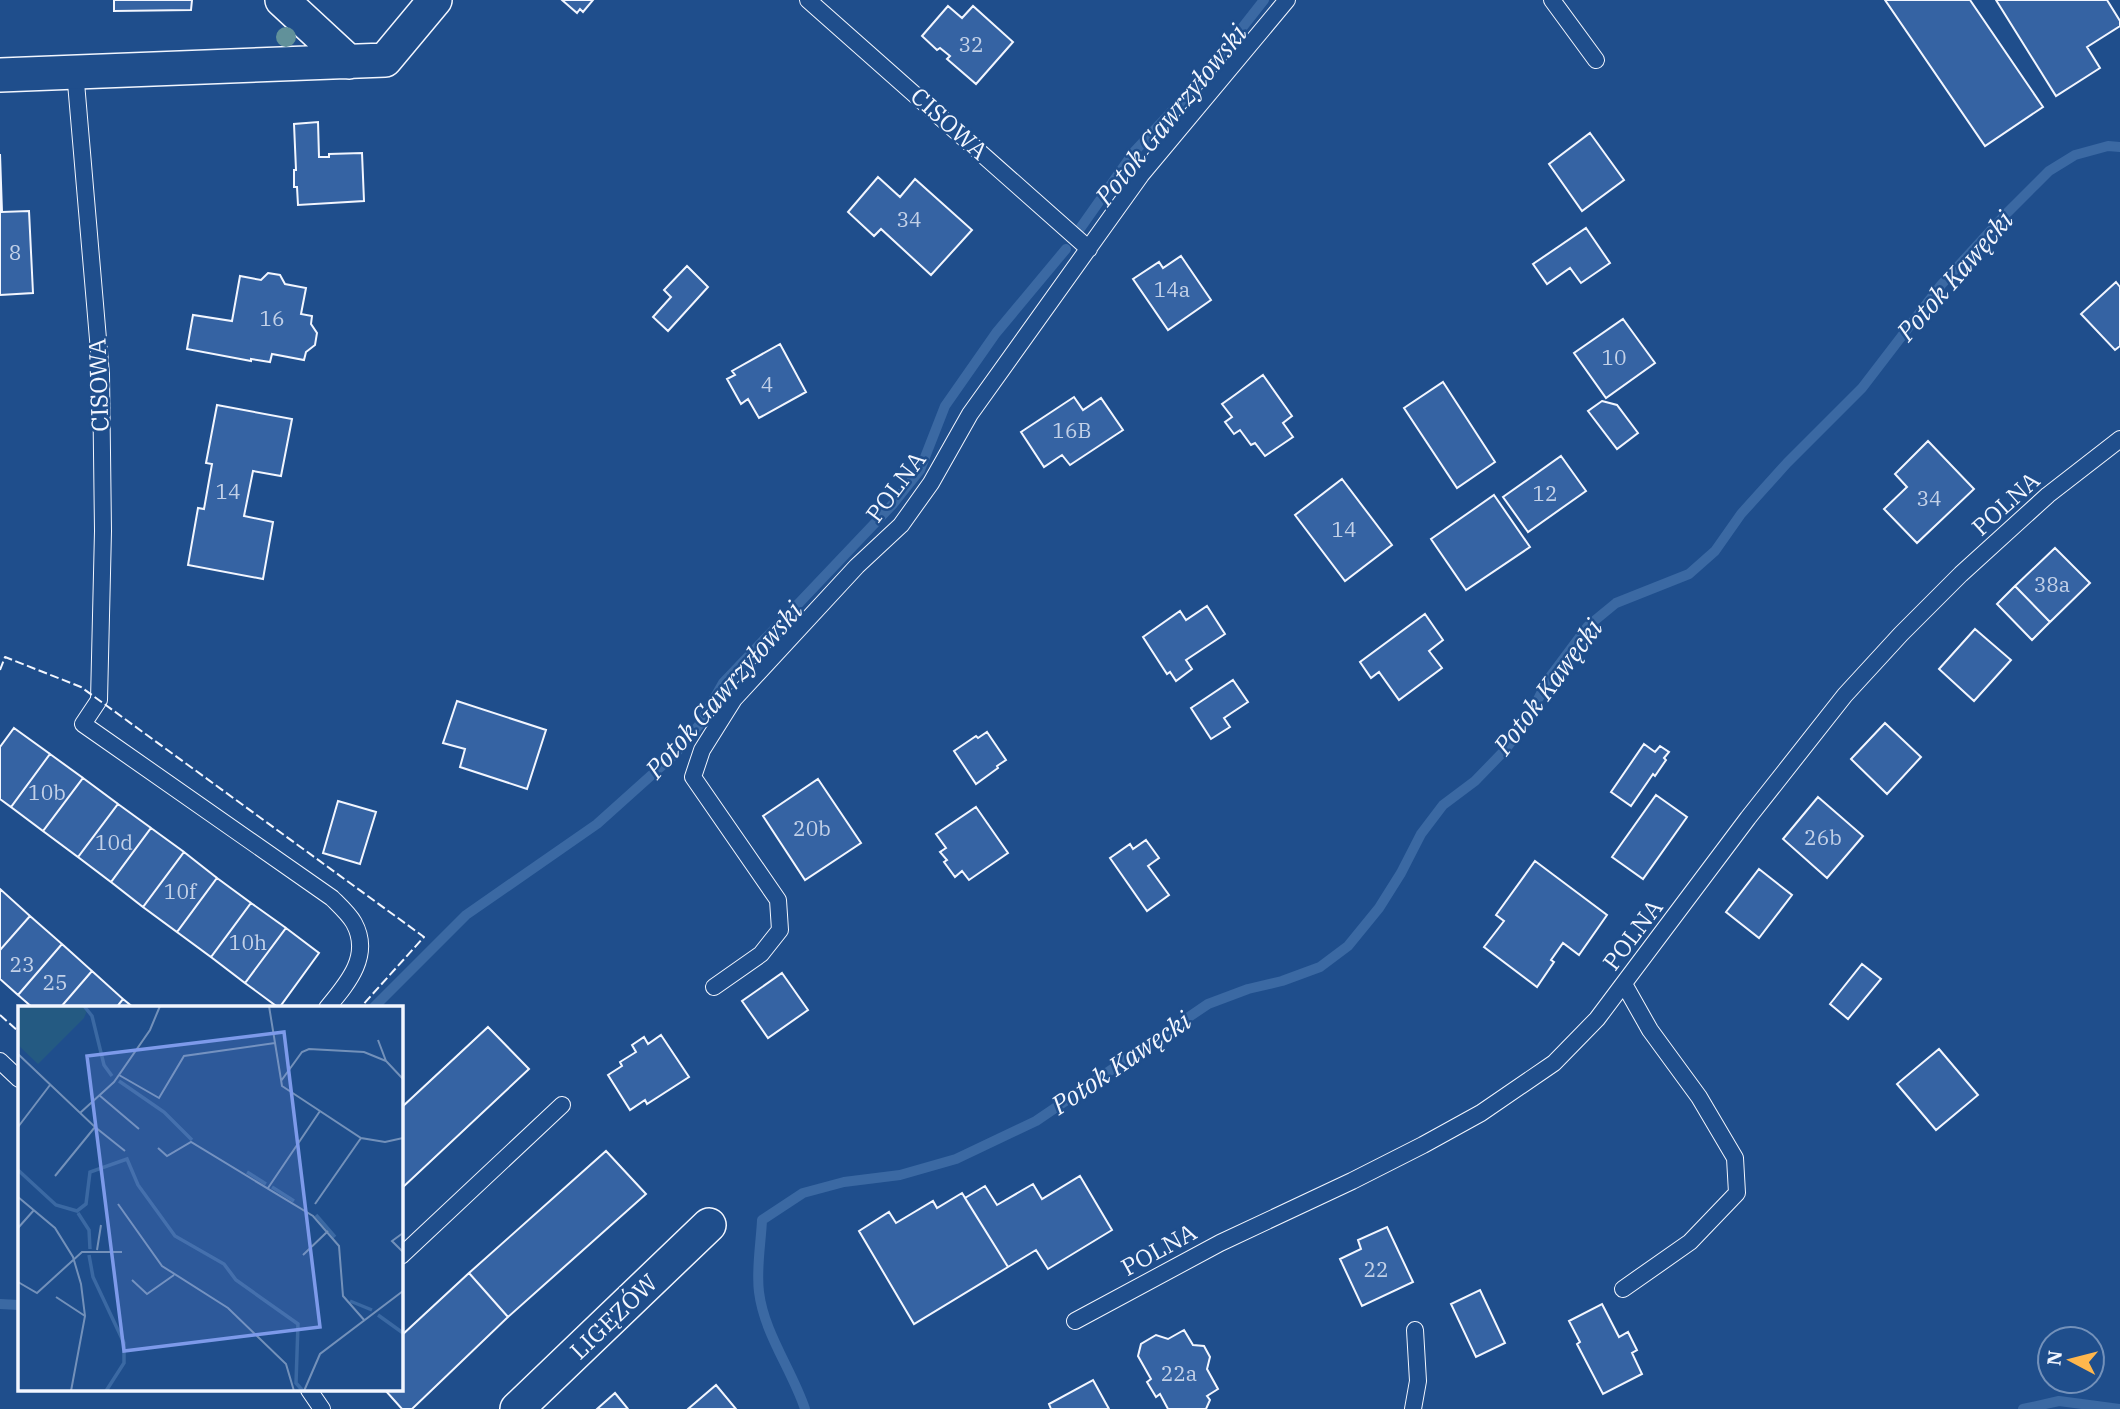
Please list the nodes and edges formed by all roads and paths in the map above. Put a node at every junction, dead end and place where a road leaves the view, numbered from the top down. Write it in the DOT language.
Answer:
graph roads {
  1 [pos="282,0"];
  2 [pos="435,0"];
  3 [pos="808,0"];
  4 [pos="1287,0"];
  5 [pos="1552,0"];
  6 [pos="1596,60"];
  7 [pos="349,62"];
  8 [pos="75,71"];
  9 [pos="0,75"];
  10 [pos="1089,249"];
  11 [pos="2120,439"];
  12 [pos="1624,984"];
  13 [pos="714,987"];
  14 [pos="329,1006"];
  15 [pos="0,1061"];
  16 [pos="18,1078"];
  17 [pos="562,1105"];
  18 [pos="709,1225"];
  19 [pos="402,1255"];
  20 [pos="1623,1289"];
  21 [pos="1075,1321"];
  22 [pos="1415,1330"];
  23 [pos="310,1392"];
  24 [pos="322,1409"];
  25 [pos="517,1409"];
  26 [pos="1413,1409"];
  1 -- 7 [label="street"];
  2 -- 7 [label="street"];
  3 -- 10 [label="lane, CISOWA"];
  4 -- 10 [label="lane, POLNA"];
  5 -- 6 [label="lane"];
  7 -- 8 [label="street"];
  8 -- 9 [label="street"];
  8 -- 14 [label="lane, CISOWA"];
  10 -- 13 [label="lane, POLNA"];
  11 -- 12 [label="lane, POLNA"];
  12 -- 20 [label="lane"];
  12 -- 21 [label="lane, POLNA"];
  15 -- 16 [label="lane"];
  17 -- 19 [label="lane"];
  18 -- 25 [label="street, LIGĘZÓW"];
  22 -- 26 [label="lane"];
  23 -- 24 [label="lane"];
}
